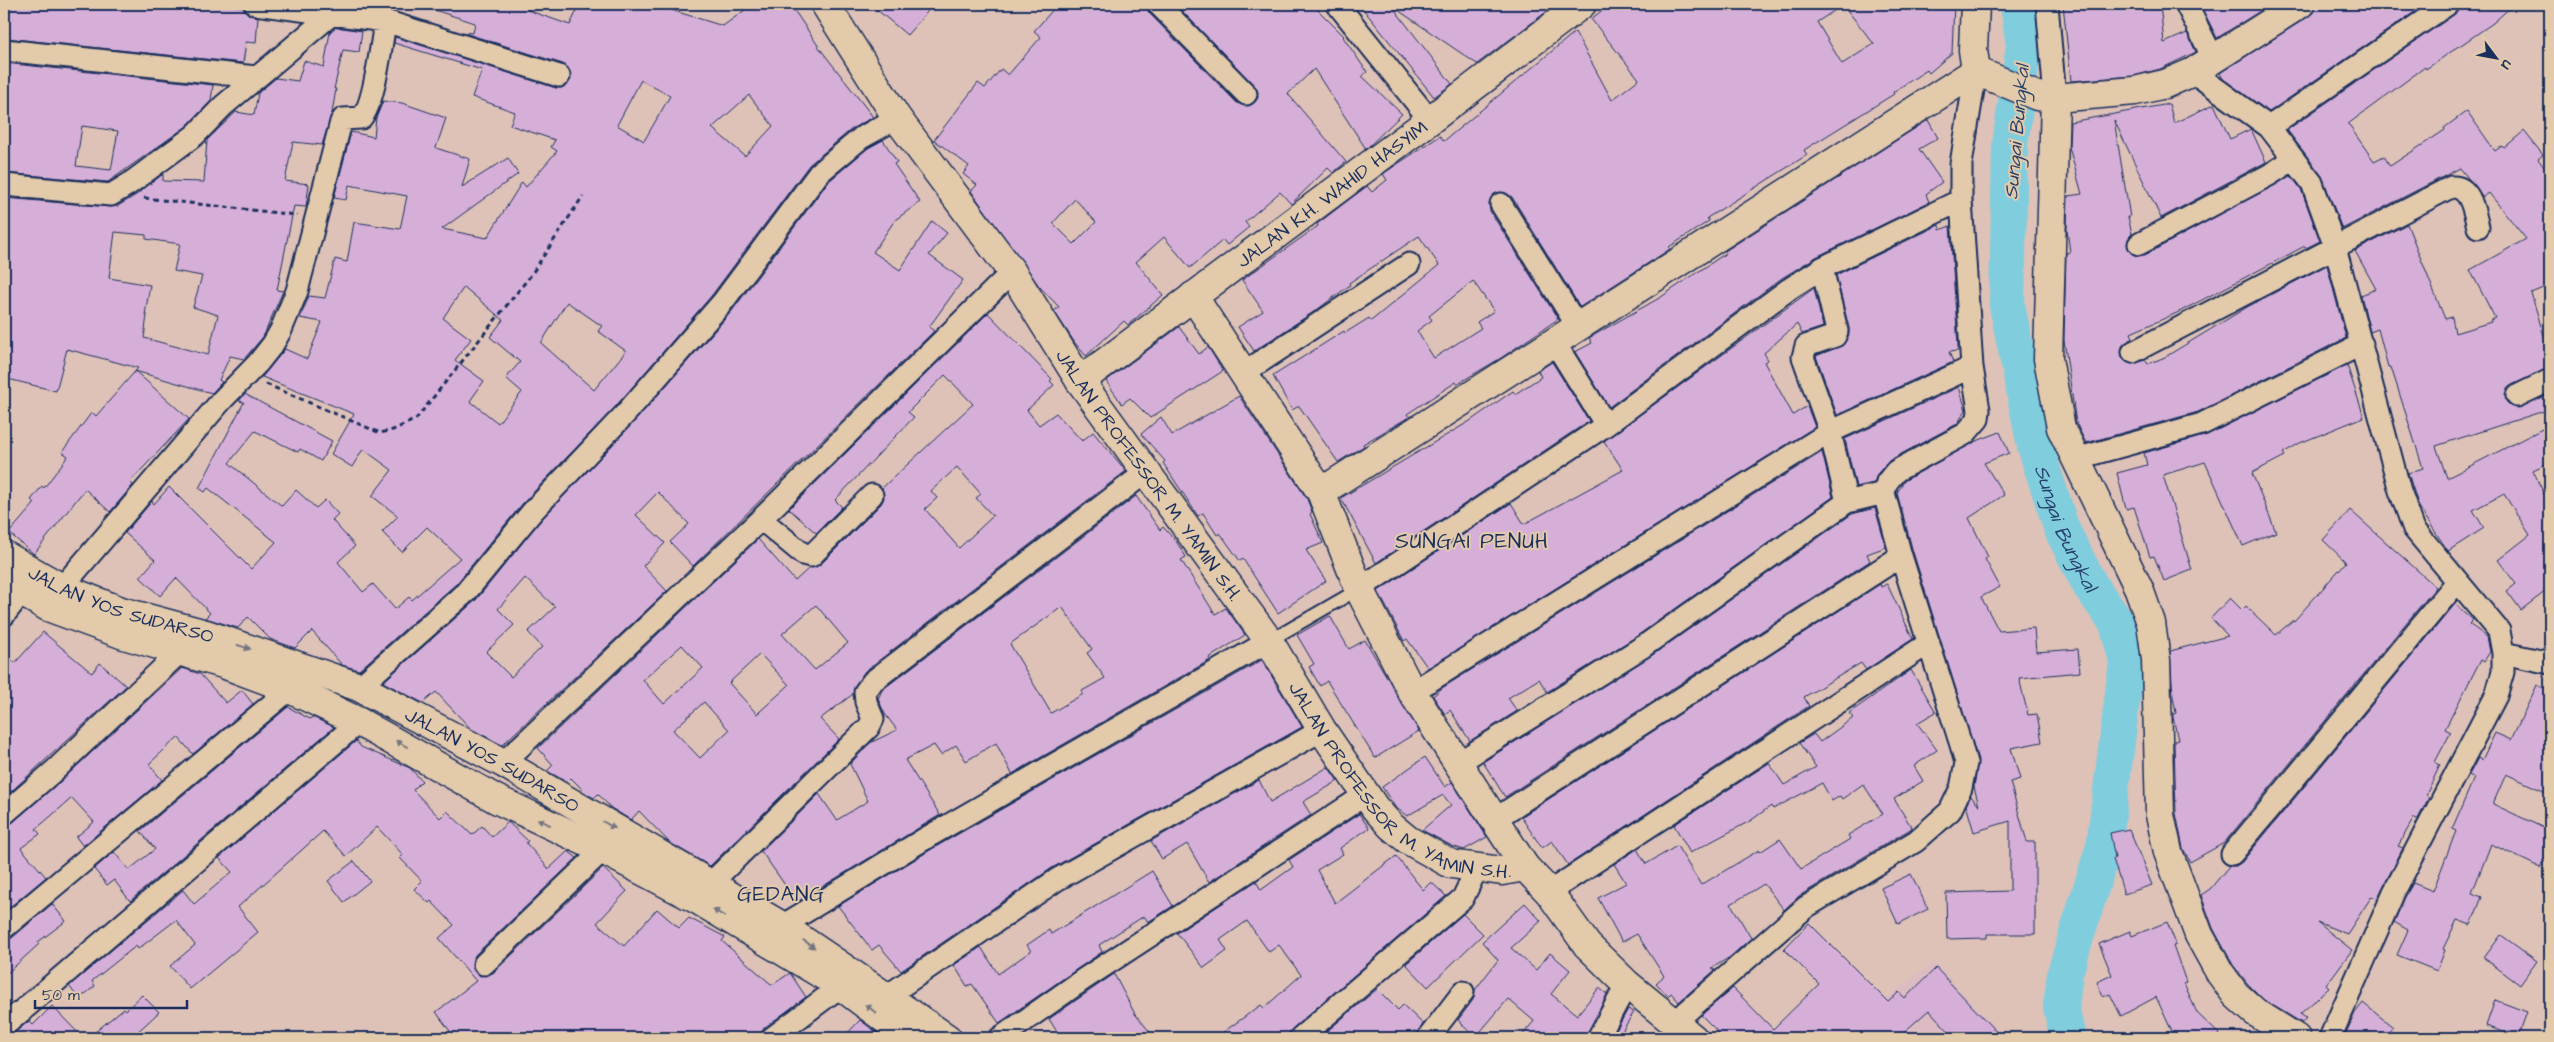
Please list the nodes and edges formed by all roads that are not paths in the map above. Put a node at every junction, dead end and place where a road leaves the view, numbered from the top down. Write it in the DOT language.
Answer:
graph roads {
  1 [pos="255,4"];
  2 [pos="825,4"];
  3 [pos="1158,4"];
  4 [pos="1337,4"];
  5 [pos="1582,4"];
  6 [pos="1975,4"];
  7 [pos="2047,4"];
  8 [pos="2186,4"];
  9 [pos="2300,4"];
  10 [pos="2448,4"];
  11 [pos="332,14"];
  12 [pos="385,21"];
  13 [pos="4,50"];
  14 [pos="2203,66"];
  15 [pos="1976,71"];
  16 [pos="560,76"];
  17 [pos="256,78"];
  18 [pos="1246,94"];
  19 [pos="2046,97"];
  20 [pos="897,118"];
  21 [pos="1430,120"];
  22 [pos="2269,127"];
  23 [pos="2294,158"];
  24 [pos="4,185"];
  25 [pos="1961,200"];
  26 [pos="1501,204"];
  27 [pos="2478,227"];
  28 [pos="2139,244"];
  29 [pos="2335,247"];
  30 [pos="1409,264"];
  31 [pos="1822,268"];
  32 [pos="1012,272"];
  33 [pos="1193,296"];
  34 [pos="1578,327"];
  35 [pos="1555,343"];
  36 [pos="2362,344"];
  37 [pos="2133,352"];
  38 [pos="1972,367"];
  39 [pos="1242,374"];
  40 [pos="2550,380"];
  41 [pos="1080,381"];
  42 [pos="2517,396"];
  43 [pos="1606,425"];
  44 [pos="1830,432"];
  45 [pos="2075,459"];
  46 [pos="1146,472"];
  47 [pos="1321,492"];
  48 [pos="1884,493"];
  49 [pos="872,495"];
  50 [pos="1847,502"];
  51 [pos="761,519"];
  52 [pos="4,555"];
  53 [pos="1901,556"];
  54 [pos="2457,582"];
  55 [pos="13,588"];
  56 [pos="1359,589"];
  57 [pos="54,597"];
  58 [pos="4,615"];
  59 [pos="1268,641"];
  60 [pos="1929,644"];
  61 [pos="181,651"];
  62 [pos="2503,653"];
  63 [pos="2550,663"];
  64 [pos="359,687"];
  65 [pos="290,689"];
  66 [pos="1412,692"];
  67 [pos="359,722"];
  68 [pos="1322,730"];
  69 [pos="503,763"];
  70 [pos="1458,763"];
  71 [pos="1365,795"];
  72 [pos="4,814"];
  73 [pos="1495,819"];
  74 [pos="603,850"];
  75 [pos="2232,854"];
  76 [pos="1525,867"];
  77 [pos="1477,868"];
  78 [pos="710,884"];
  79 [pos="1549,892"];
  80 [pos="763,924"];
  81 [pos="4,928"];
  82 [pos="484,964"];
  83 [pos="1626,984"];
  84 [pos="841,986"];
  85 [pos="1463,992"];
  86 [pos="887,996"];
  87 [pos="4,1026"];
  88 [pos="1684,1030"];
  89 [pos="772,1038"];
  90 [pos="907,1038"];
  91 [pos="947,1038"];
  92 [pos="1000,1038"];
  93 [pos="1300,1038"];
  94 [pos="1428,1038"];
  95 [pos="1598,1038"];
  96 [pos="2296,1038"];
  97 [pos="2330,1038"];
  1 -- 11 [label="street"];
  2 -- 20 [label="street, JALAN PROFESSOR M. YAMIN S.H."];
  3 -- 18 [label="street"];
  4 -- 21 [label="street"];
  5 -- 21 [label="street, JALAN K.H. WAHID HASYIM"];
  6 -- 15 [label="street"];
  7 -- 19 [label="street"];
  8 -- 14 [label="street"];
  9 -- 14 [label="street"];
  10 -- 22 [label="street"];
  11 -- 12 [label="street"];
  11 -- 17 [label="street"];
  12 -- 16 [label="street"];
  12 -- 57 [label="street"];
  13 -- 17 [label="street"];
  14 -- 19 [label="street"];
  14 -- 22 [label="street"];
  15 -- 19 [label="street"];
  15 -- 25 [label="street"];
  15 -- 34 [label="street"];
  17 -- 24 [label="street"];
  19 -- 45 [label="street"];
  20 -- 32 [label="street, JALAN PROFESSOR M. YAMIN S.H."];
  20 -- 64 [label="street"];
  21 -- 33 [label="street, JALAN K.H. WAHID HASYIM"];
  22 -- 23 [label="street"];
  23 -- 28 [label="street"];
  23 -- 29 [label="street"];
  25 -- 31 [label="street"];
  25 -- 38 [label="street"];
  26 -- 34 [label="street"];
  27 -- 29 [label="street"];
  29 -- 36 [label="street"];
  29 -- 37 [label="street"];
  30 -- 39 [label="street"];
  31 -- 43 [label="street"];
  31 -- 44 [label="street"];
  32 -- 41 [label="street, JALAN PROFESSOR M. YAMIN S.H."];
  32 -- 51 [label="street"];
  33 -- 39 [label="street"];
  33 -- 41 [label="street, JALAN K.H. WAHID HASYIM"];
  34 -- 35 [label="street"];
  35 -- 43 [label="street"];
  35 -- 47 [label="street"];
  36 -- 45 [label="street"];
  36 -- 54 [label="street"];
  38 -- 44 [label="street"];
  38 -- 48 [label="street"];
  39 -- 47 [label="street"];
  40 -- 42 [label="street"];
  41 -- 46 [label="street, JALAN PROFESSOR M. YAMIN S.H."];
  43 -- 56 [label="street"];
  44 -- 50 [label="street"];
  44 -- 66 [label="street"];
  45 -- 96 [label="street"];
  46 -- 59 [label="street, JALAN PROFESSOR M. YAMIN S.H."];
  46 -- 78 [label="street"];
  47 -- 56 [label="street"];
  48 -- 50 [label="street"];
  48 -- 53 [label="street"];
  49 -- 51 [label="street"];
  50 -- 70 [label="street"];
  51 -- 69 [label="street"];
  52 -- 57 [label="street, JALAN YOS SUDARSO"];
  53 -- 60 [label="street"];
  53 -- 73 [label="street"];
  54 -- 62 [label="street"];
  54 -- 75 [label="street"];
  55 -- 57 [label="street, JALAN YOS SUDARSO"];
  55 -- 58 [label="street"];
  56 -- 59 [label="lane"];
  56 -- 66 [label="street"];
  57 -- 61 [label="street, JALAN YOS SUDARSO"];
  57 -- 64 [label="street, JALAN YOS SUDARSO, one-way"];
  59 -- 68 [label="street, JALAN PROFESSOR M. YAMIN S.H."];
  59 -- 80 [label="street"];
  60 -- 79 [label="street"];
  60 -- 88 [label="street"];
  61 -- 65 [label="street, JALAN YOS SUDARSO"];
  61 -- 72 [label="street"];
  62 -- 63 [label="street"];
  62 -- 97 [label="street"];
  64 -- 69 [label="street, JALAN YOS SUDARSO"];
  65 -- 67 [label="street, JALAN YOS SUDARSO"];
  65 -- 81 [label="street"];
  66 -- 70 [label="street"];
  74 -- 67 [label="street, JALAN YOS SUDARSO, one-way"];
  67 -- 87 [label="street"];
  68 -- 71 [label="street, JALAN PROFESSOR M. YAMIN S.H."];
  68 -- 86 [label="street"];
  69 -- 78 [label="street, JALAN YOS SUDARSO, one-way"];
  70 -- 73 [label="street"];
  71 -- 77 [label="street, JALAN PROFESSOR M. YAMIN S.H."];
  71 -- 92 [label="street"];
  73 -- 76 [label="street"];
  80 -- 74 [label="street, JALAN YOS SUDARSO, one-way"];
  74 -- 82 [label="street"];
  76 -- 77 [label="street, JALAN PROFESSOR M. YAMIN S.H."];
  76 -- 79 [label="street"];
  77 -- 93 [label="street"];
  78 -- 80 [label="street, JALAN YOS SUDARSO"];
  79 -- 83 [label="street"];
  80 -- 84 [label="street, JALAN YOS SUDARSO"];
  80 -- 86 [label="street, JALAN YOS SUDARSO, one-way"];
  83 -- 88 [label="street"];
  83 -- 95 [label="street"];
  84 -- 89 [label="street"];
  90 -- 84 [label="street, JALAN YOS SUDARSO, one-way"];
  85 -- 94 [label="street"];
  86 -- 91 [label="street, JALAN YOS SUDARSO"];
}
